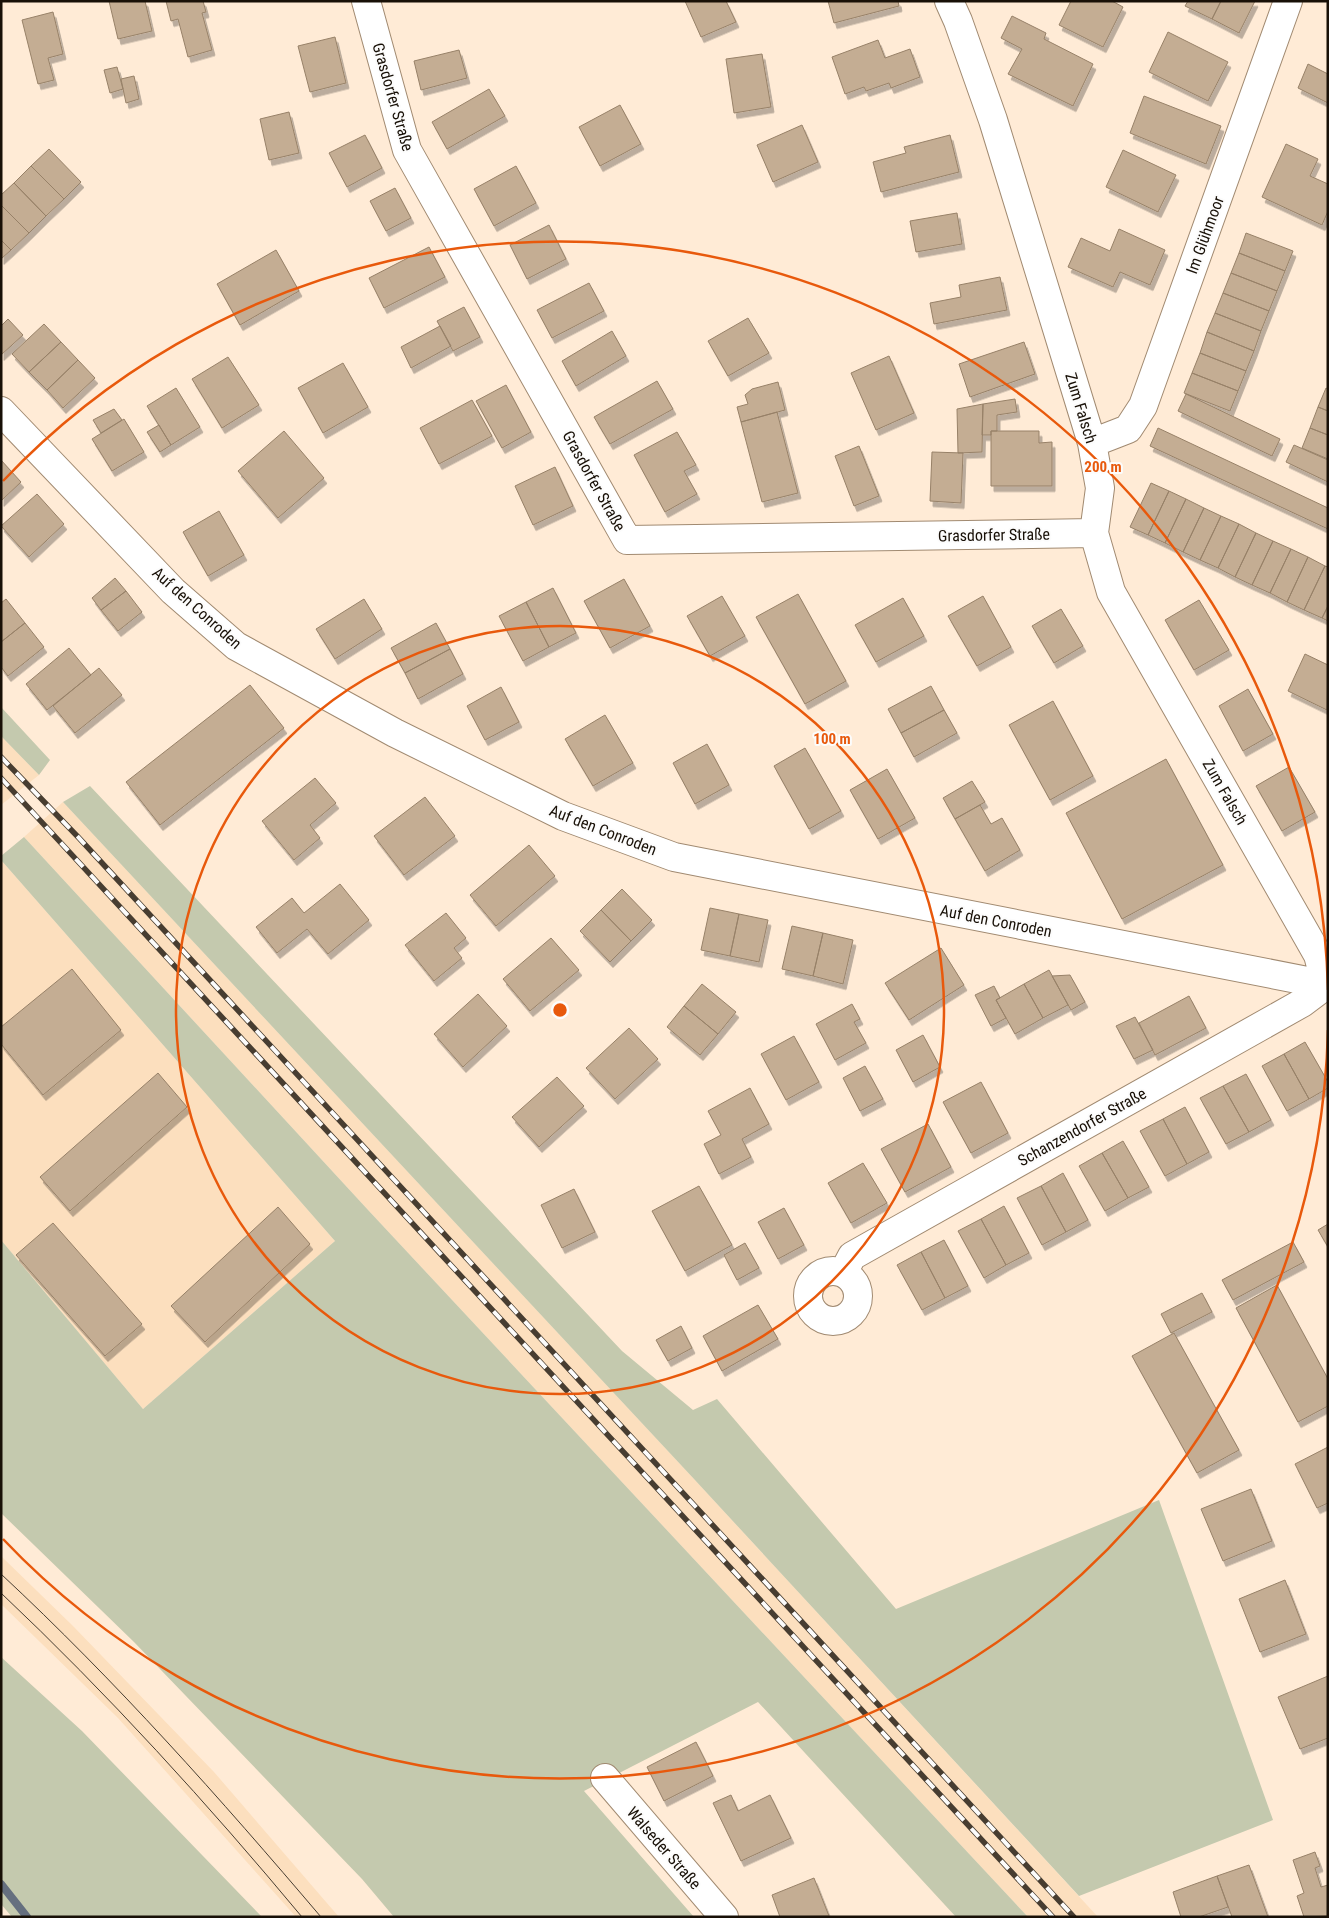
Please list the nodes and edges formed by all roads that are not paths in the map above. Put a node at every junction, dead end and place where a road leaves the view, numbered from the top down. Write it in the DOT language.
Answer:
graph roads {
  1 [pos="366,1"];
  2 [pos="949,1"];
  3 [pos="1288,1"];
  4 [pos="1,411"];
  5 [pos="1092,443"];
  6 [pos="1094,533"];
  7 [pos="1327,985"];
  8 [pos="843,1273"];
  9 [pos="605,1778"];
  10 [pos="724,1917"];
  1 -- 6 [label="street, Grasdorfer Straße"];
  2 -- 5 [label="street, Zum Falsch"];
  3 -- 5 [label="street, Im Glühmoor"];
  4 -- 7 [label="street, Auf den Conroden"];
  5 -- 6 [label="street, Zum Falsch"];
  6 -- 7 [label="street, Zum Falsch"];
  7 -- 8 [label="street, Schanzendorfer Straße"];
  9 -- 10 [label="street, Walseder Straße"];
}
